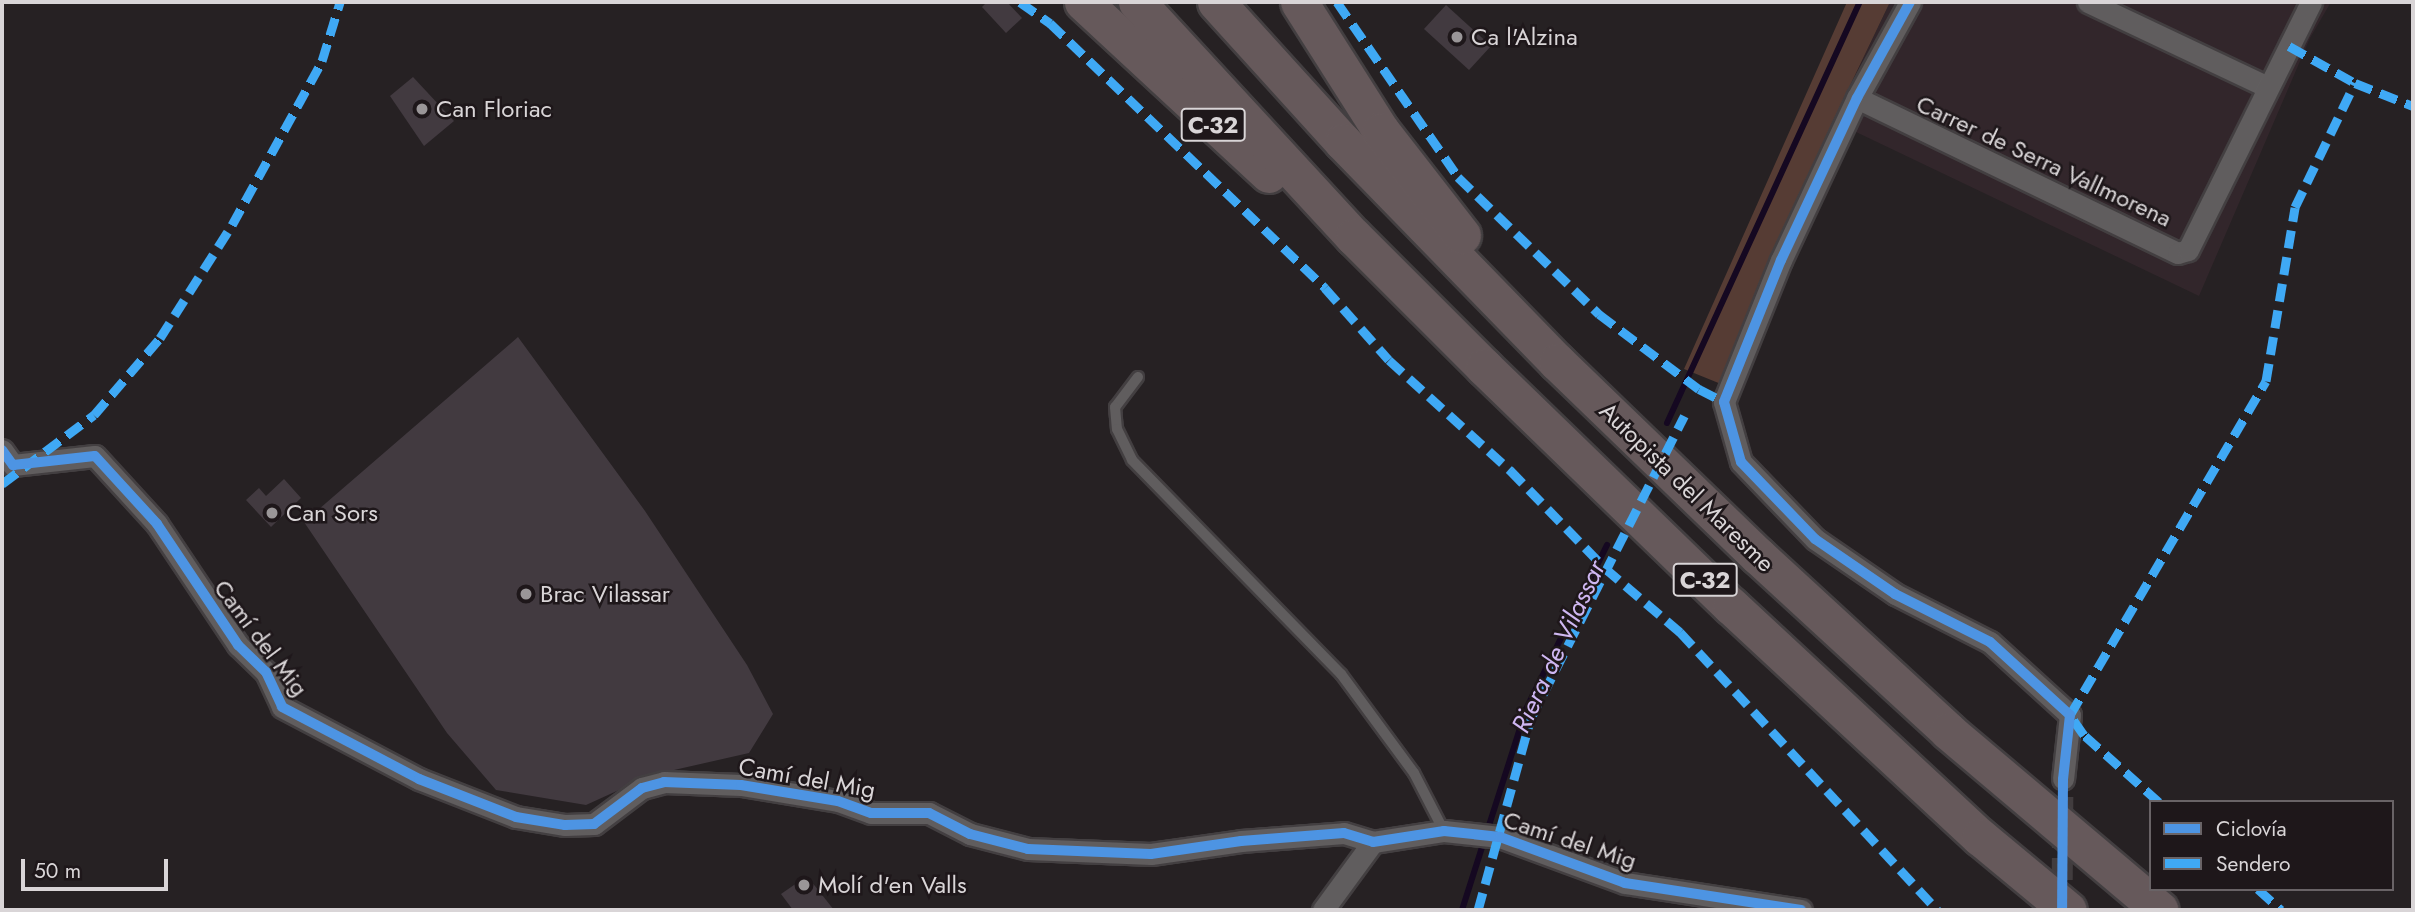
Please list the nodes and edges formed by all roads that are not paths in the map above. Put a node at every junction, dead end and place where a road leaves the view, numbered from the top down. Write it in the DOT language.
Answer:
graph roads {
  1 [pos="1083,2"];
  2 [pos="1137,2"];
  3 [pos="1216,2"];
  4 [pos="1298,2"];
  5 [pos="1910,2"];
  6 [pos="2088,2"];
  7 [pos="2311,2"];
  8 [pos="2266,86"];
  9 [pos="1857,98"];
  10 [pos="1354,237"];
  11 [pos="1558,362"];
  12 [pos="1138,377"];
  13 [pos="2,450"];
  14 [pos="2063,779"];
  15 [pos="1444,831"];
  16 [pos="1373,842"];
  17 [pos="1323,910"];
  18 [pos="1801,910"];
  19 [pos="2068,910"];
  20 [pos="2160,910"];
  1 -- 10 [label="highway, C-32"];
  2 -- 10 [label="highway, C-32"];
  3 -- 11 [label="highway, Autopista del Maresme / C-32"];
  4 -- 11 [label="highway"];
  5 -- 9 [label="street"];
  6 -- 8 [label="street"];
  7 -- 8 [label="street, Carrer de Serra Vallmorena"];
  8 -- 9 [label="street, Carrer de Serra Vallmorena"];
  9 -- 14 [label="street"];
  10 -- 19 [label="highway, C-32"];
  11 -- 20 [label="highway, Autopista del Maresme / C-32"];
  12 -- 15 [label="lane"];
  13 -- 16 [label="street, Camí del Mig"];
  15 -- 16 [label="street, Camí del Mig"];
  15 -- 18 [label="street, Camí del Mig"];
  16 -- 17 [label="street"];
}
